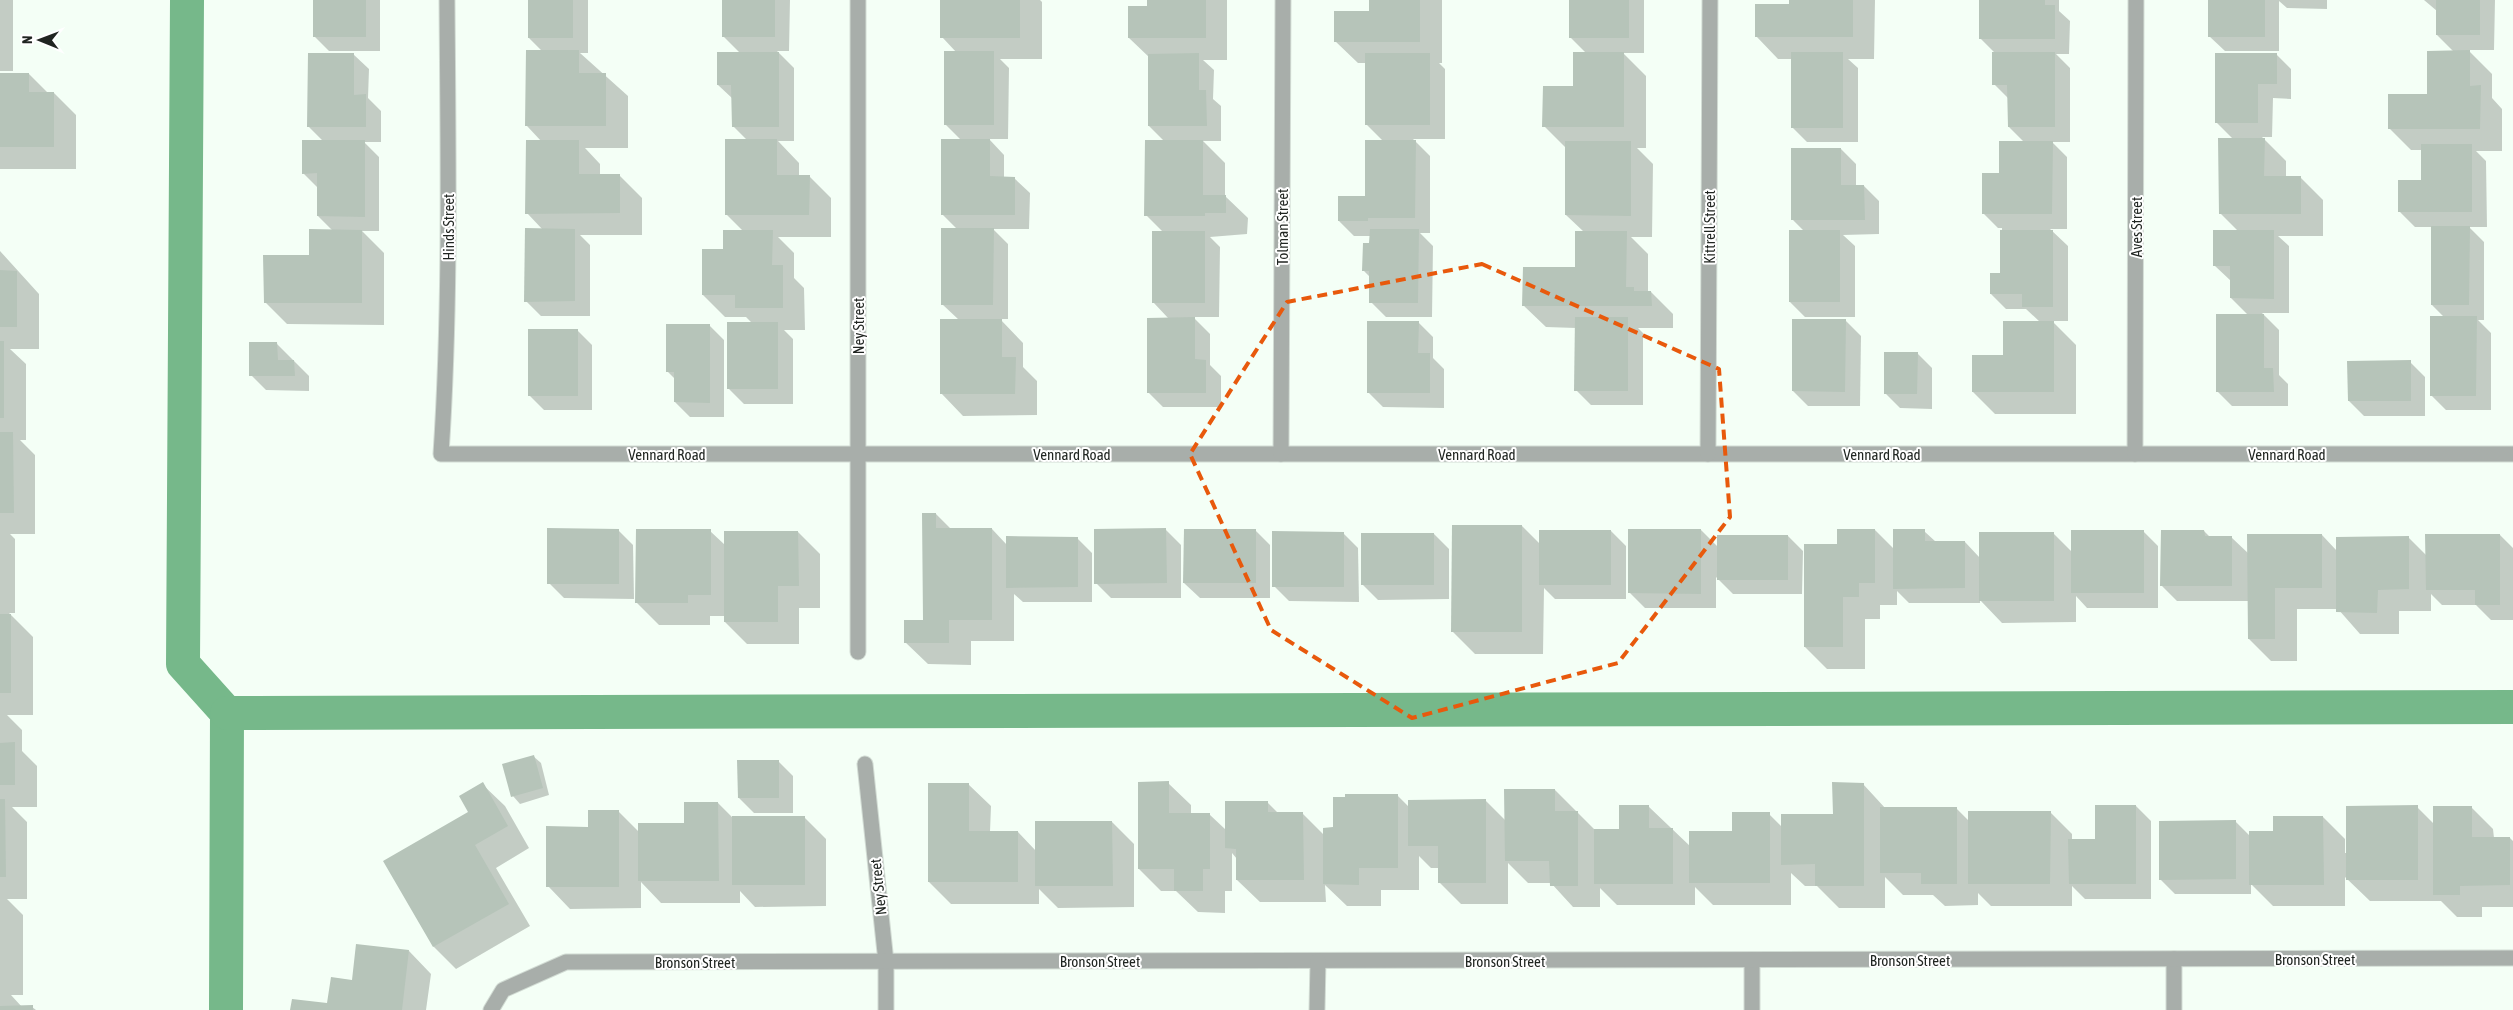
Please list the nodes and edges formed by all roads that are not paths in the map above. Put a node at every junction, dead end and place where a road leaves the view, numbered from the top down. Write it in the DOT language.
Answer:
graph roads {
  1 [pos="448,0"];
  2 [pos="858,0"];
  3 [pos="1283,0"];
  4 [pos="1710,0"];
  5 [pos="2136,0"];
  6 [pos="441,454"];
  7 [pos="858,454"];
  8 [pos="1281,454"];
  9 [pos="1708,454"];
  10 [pos="2135,454"];
  11 [pos="2513,454"];
  12 [pos="858,652"];
  13 [pos="865,764"];
  14 [pos="2513,958"];
  15 [pos="2174,959"];
  16 [pos="1752,960"];
  17 [pos="1318,961"];
  18 [pos="886,962"];
  19 [pos="491,1010"];
  20 [pos="886,1010"];
  21 [pos="1318,1010"];
  22 [pos="1752,1010"];
  23 [pos="2174,1010"];
  1 -- 6 [label="street, Hinds Street"];
  2 -- 7 [label="street, Ney Street"];
  3 -- 8 [label="street, Tolman Street"];
  4 -- 9 [label="street, Kittrell Street"];
  5 -- 10 [label="street, Aves Street"];
  6 -- 7 [label="street, Vennard Road"];
  7 -- 8 [label="street, Vennard Road"];
  7 -- 12 [label="street, Ney Street"];
  8 -- 9 [label="street, Vennard Road"];
  9 -- 10 [label="street, Vennard Road"];
  10 -- 11 [label="street, Vennard Road"];
  13 -- 18 [label="street, Ney Street"];
  14 -- 15 [label="street, Bronson Street"];
  15 -- 16 [label="street, Bronson Street"];
  15 -- 23 [label="street"];
  16 -- 17 [label="street, Bronson Street"];
  16 -- 22 [label="street"];
  17 -- 18 [label="street, Bronson Street"];
  17 -- 21 [label="street"];
  18 -- 19 [label="street, Bronson Street"];
  18 -- 20 [label="street, Ney Street"];
}
